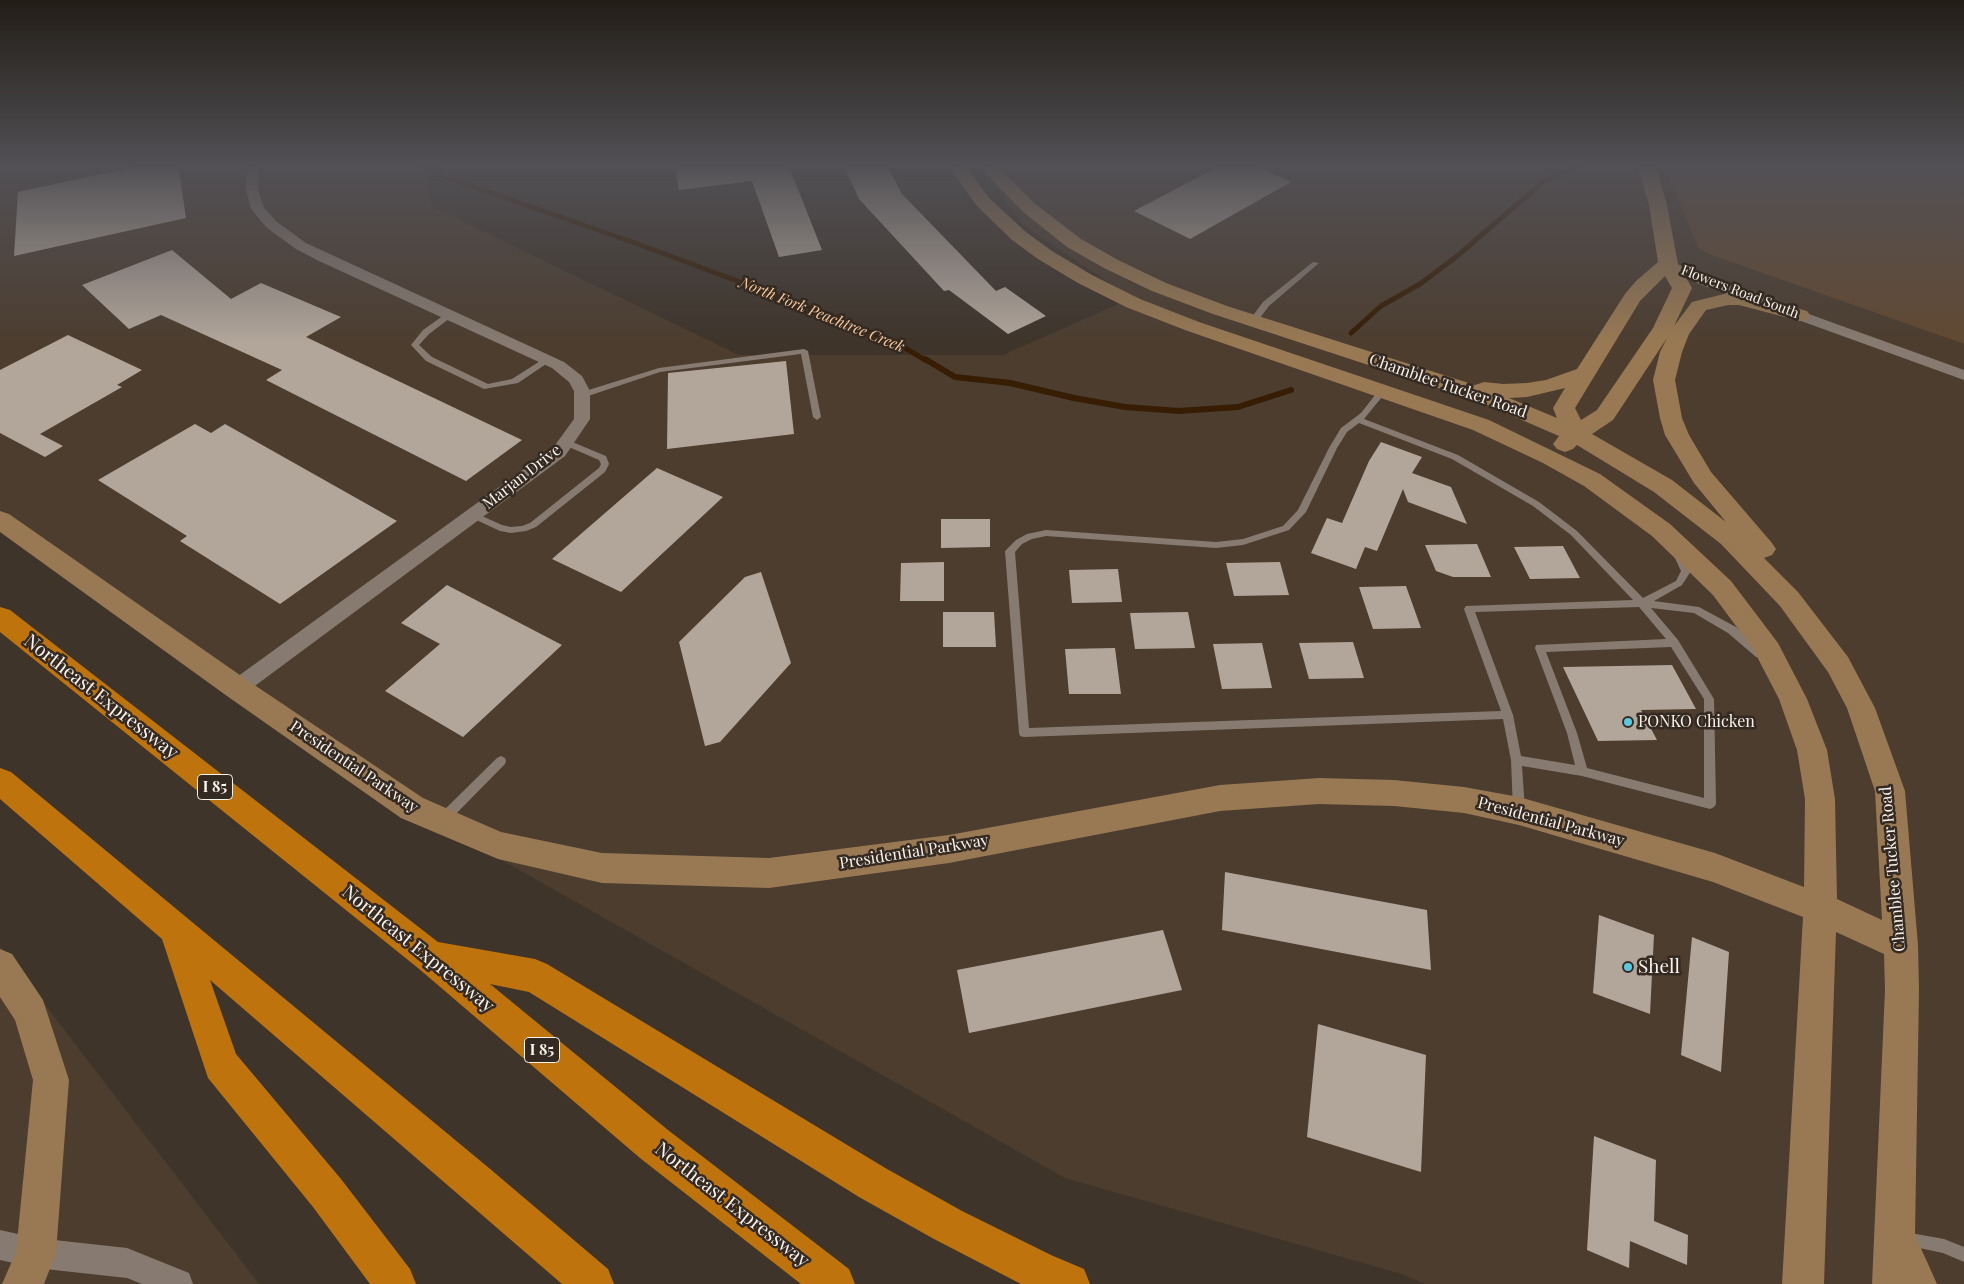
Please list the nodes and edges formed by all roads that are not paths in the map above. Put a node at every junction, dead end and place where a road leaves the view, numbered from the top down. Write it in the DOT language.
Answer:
graph roads {
  1 [pos="271,224"];
  2 [pos="1006,224"];
  3 [pos="1050,224"];
  4 [pos="1661,224"];
  5 [pos="1315,263"];
  6 [pos="1668,264"];
  7 [pos="450,315"];
  8 [pos="1800,315"];
  9 [pos="1253,321"];
  10 [pos="548,360"];
  11 [pos="1964,360"];
  12 [pos="1585,374"];
  13 [pos="1964,375"];
  14 [pos="1454,386"];
  15 [pos="1382,392"];
  16 [pos="582,395"];
  17 [pos="817,417"];
  18 [pos="1358,420"];
  19 [pos="1574,434"];
  20 [pos="565,442"];
  21 [pos="1551,458"];
  22 [pos="474,515"];
  23 [pos="0,520"];
  24 [pos="1661,530"];
  25 [pos="1789,599"];
  26 [pos="1642,603"];
  27 [pos="0,617"];
  28 [pos="1674,643"];
  29 [pos="1777,668"];
  30 [pos="237,688"];
  31 [pos="1508,715"];
  32 [pos="1516,760"];
  33 [pos="501,761"];
  34 [pos="1582,771"];
  35 [pos="0,781"];
  36 [pos="1519,811"];
  37 [pos="442,820"];
  38 [pos="1820,908"];
  39 [pos="177,932"];
  40 [pos="1901,945"];
  41 [pos="430,956"];
  42 [pos="0,966"];
  43 [pos="1895,1236"];
  44 [pos="0,1245"];
  45 [pos="1964,1254"];
  46 [pos="30,1268"];
  47 [pos="178,1284"];
  48 [pos="395,1284"];
  49 [pos="593,1284"];
  50 [pos="834,1284"];
  51 [pos="1069,1284"];
  52 [pos="1803,1284"];
  53 [pos="1892,1284"];
  54 [pos="1916,1284"];
  1 -- 7 [label="street"];
  2 -- 15 [label="main road, Chamblee Tucker Road"];
  3 -- 9 [label="main road, Chamblee Tucker Road"];
  4 -- 6 [label="main road"];
  5 -- 9 [label="lane"];
  6 -- 8 [label="street, Flowers Road South"];
  6 -- 11 [label="street, Flowers Road South"];
  6 -- 12 [label="main road"];
  6 -- 19 [label="main road"];
  7 -- 10 [label="street"];
  7 -- 10 [label="lane"];
  8 -- 13 [label="street, Flowers Road South"];
  8 -- 25 [label="main road"];
  9 -- 14 [label="main road, Chamblee Tucker Road"];
  10 -- 16 [label="street"];
  12 -- 14 [label="main road"];
  12 -- 19 [label="main road"];
  14 -- 19 [label="main road, Chamblee Tucker Road"];
  15 -- 18 [label="lane"];
  15 -- 21 [label="main road, Chamblee Tucker Road"];
  16 -- 17 [label="lane"];
  16 -- 20 [label="street, Marjan Drive"];
  18 -- 26 [label="lane"];
  18 -- 31 [label="lane"];
  19 -- 21 [label="main road"];
  19 -- 25 [label="main road, Chamblee Tucker Road"];
  20 -- 22 [label="street, Marjan Drive"];
  20 -- 22 [label="lane"];
  21 -- 24 [label="main road, Chamblee Tucker Road"];
  22 -- 30 [label="street, Marjan Drive"];
  23 -- 30 [label="main road, Presidential Parkway"];
  24 -- 26 [label="lane"];
  24 -- 29 [label="main road, Chamblee Tucker Road"];
  25 -- 40 [label="main road, Chamblee Tucker Road"];
  26 -- 28 [label="lane"];
  26 -- 29 [label="lane"];
  26 -- 31 [label="lane"];
  27 -- 41 [label="highway, Northeast Expressway / I 85"];
  28 -- 34 [label="lane"];
  28 -- 34 [label="lane"];
  29 -- 38 [label="main road, Chamblee Tucker Road"];
  30 -- 37 [label="main road, Presidential Parkway"];
  31 -- 32 [label="lane"];
  32 -- 34 [label="lane"];
  32 -- 36 [label="lane"];
  33 -- 37 [label="lane"];
  35 -- 39 [label="highway"];
  36 -- 37 [label="main road, Presidential Parkway"];
  36 -- 38 [label="main road, Presidential Parkway"];
  38 -- 40 [label="main road, Presidential Parkway"];
  38 -- 52 [label="main road, Chamblee Tucker Road"];
  39 -- 48 [label="highway"];
  39 -- 49 [label="highway"];
  40 -- 43 [label="main road, Chamblee Tucker Road"];
  41 -- 50 [label="highway, Northeast Expressway / I 85"];
  41 -- 51 [label="highway"];
  42 -- 46 [label="main road"];
  43 -- 45 [label="lane"];
  43 -- 53 [label="main road, Chamblee Tucker Road"];
  43 -- 54 [label="main road"];
  44 -- 46 [label="street"];
  46 -- 47 [label="street"];
}
